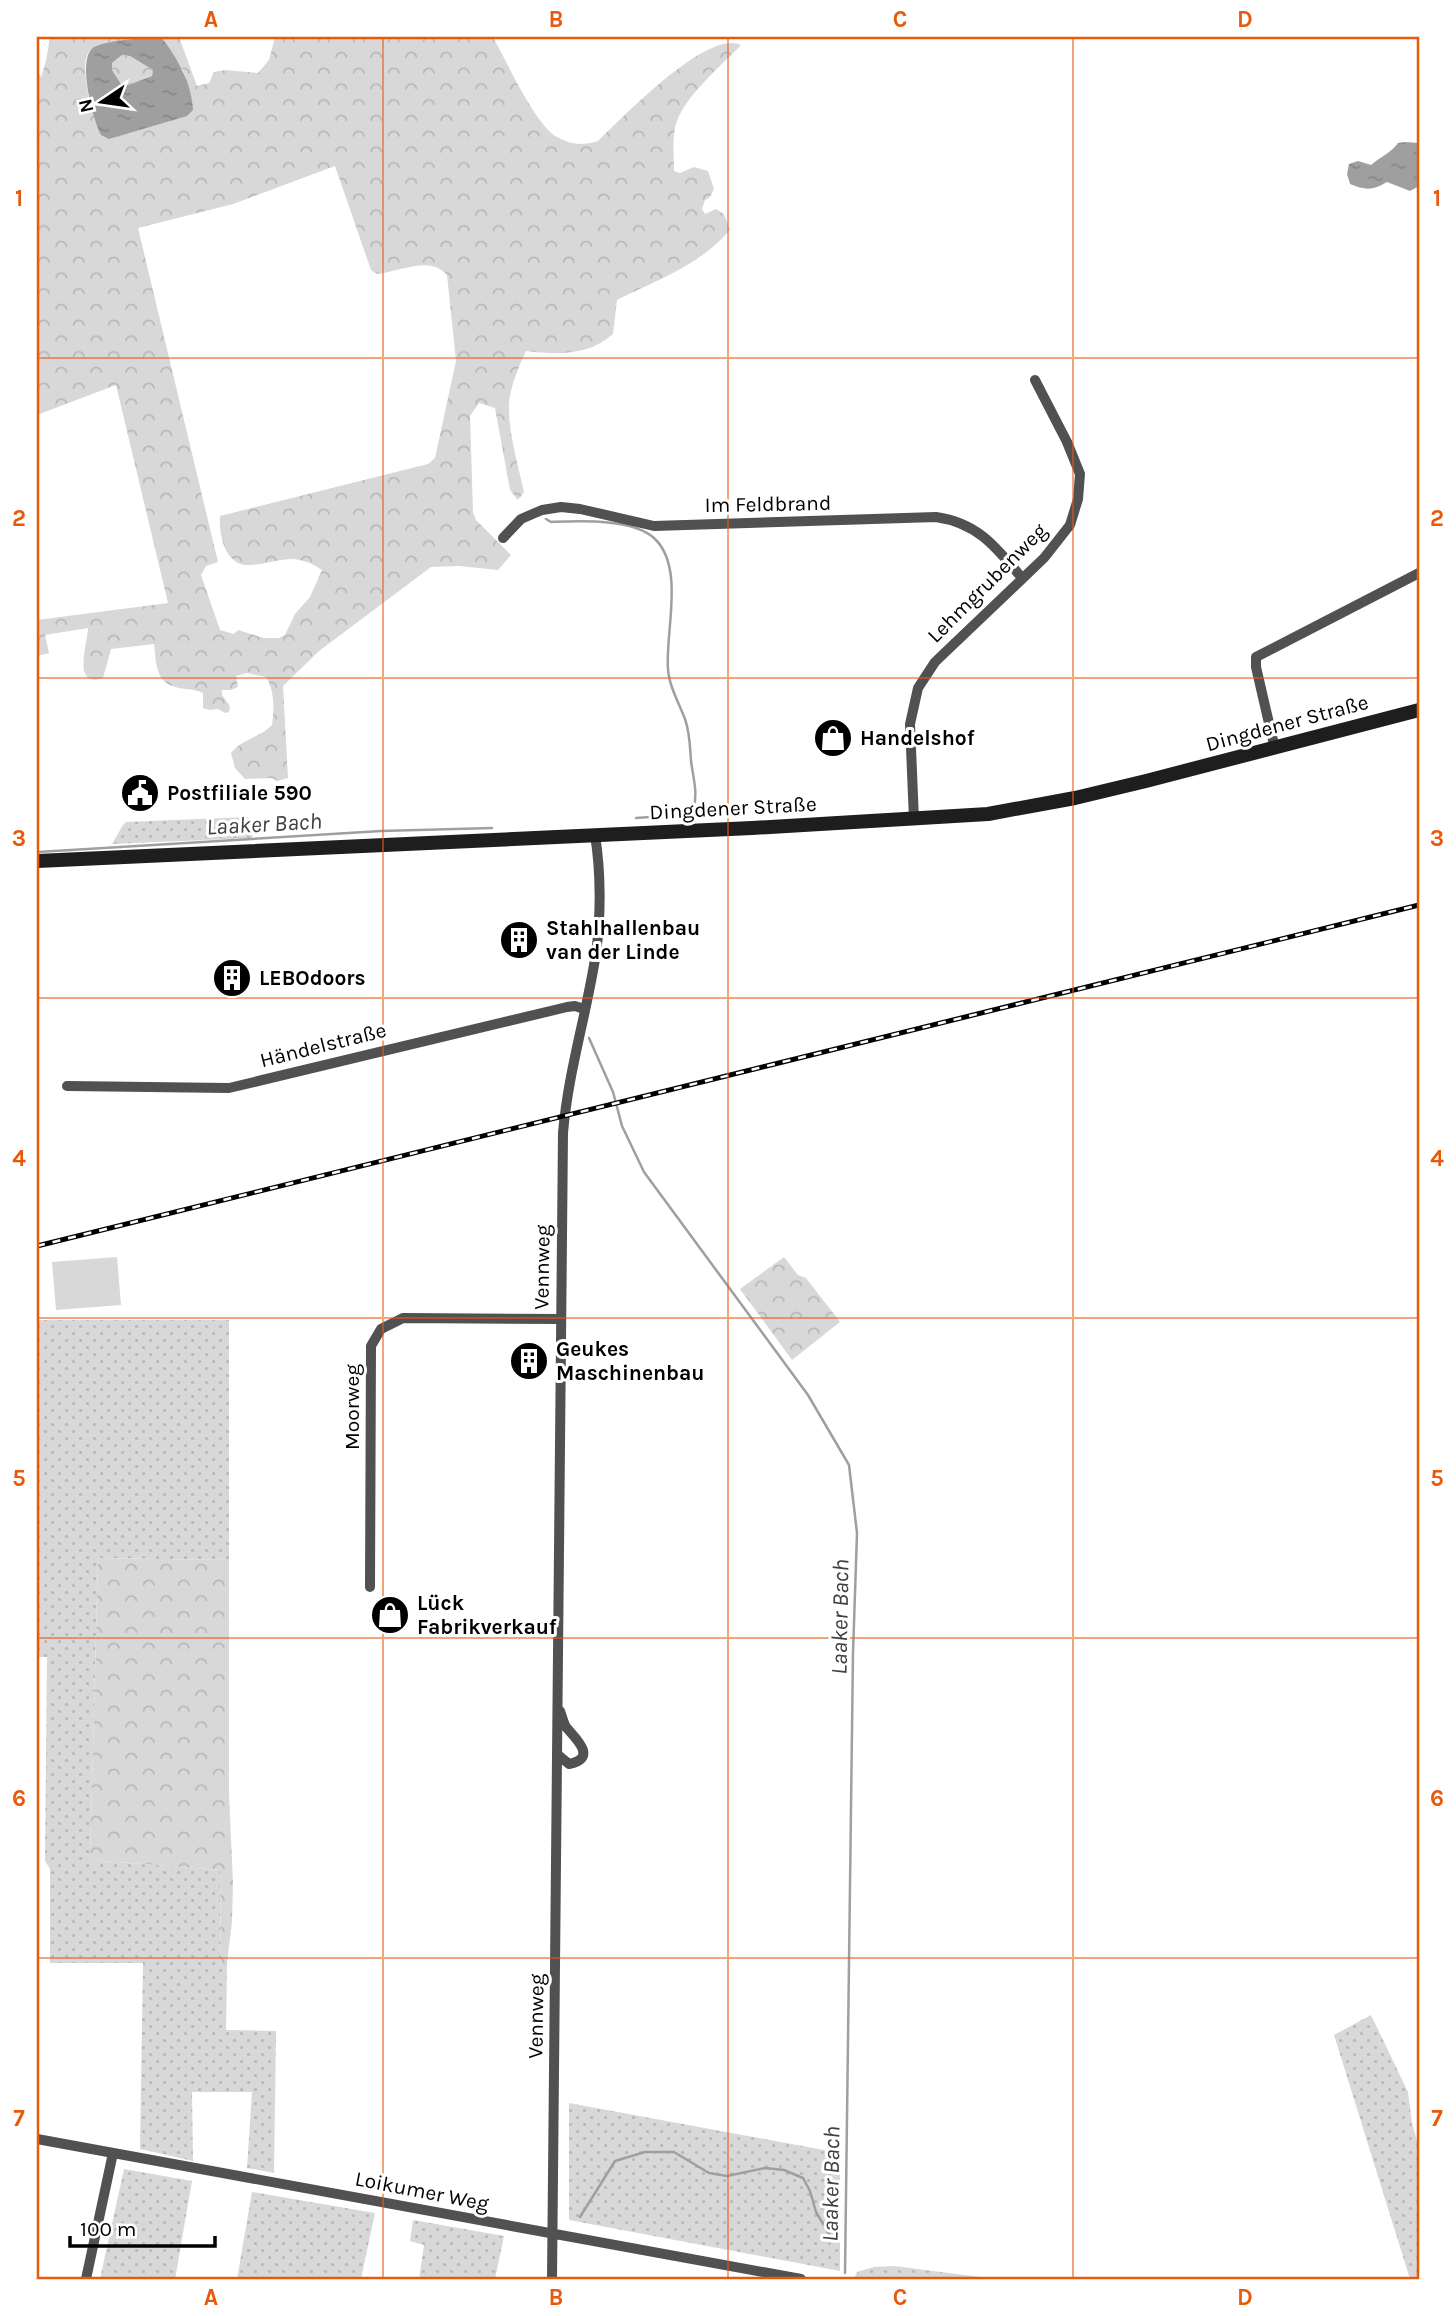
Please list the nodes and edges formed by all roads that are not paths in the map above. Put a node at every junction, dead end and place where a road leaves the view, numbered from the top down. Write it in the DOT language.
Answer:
graph roads {
  1 [pos="1035,380"];
  2 [pos="503,538"];
  3 [pos="1419,573"];
  4 [pos="1022,578"];
  5 [pos="1419,710"];
  6 [pos="1275,748"];
  7 [pos="914,820"];
  8 [pos="595,835"];
  9 [pos="37,861"];
  10 [pos="584,1009"];
  11 [pos="67,1086"];
  12 [pos="561,1319"];
  13 [pos="370,1587"];
  14 [pos="558,1703"];
  15 [pos="557,1754"];
  16 [pos="37,2139"];
  17 [pos="113,2153"];
  18 [pos="553,2235"];
  19 [pos="86,2279"];
  20 [pos="552,2279"];
  21 [pos="801,2279"];
  1 -- 4 [label="street, Lehmgrubenweg"];
  2 -- 4 [label="street, Im Feldbrand"];
  3 -- 6 [label="street"];
  4 -- 7 [label="street, Lehmgrubenweg"];
  5 -- 6 [label="main road, Dingdener Straße"];
  6 -- 7 [label="main road, Dingdener Straße"];
  7 -- 8 [label="main road, Dingdener Straße"];
  8 -- 9 [label="main road, Dingdener Straße"];
  8 -- 10 [label="street, Vennweg"];
  10 -- 11 [label="street, Händelstraße"];
  10 -- 12 [label="street, Vennweg"];
  12 -- 13 [label="street, Moorweg"];
  12 -- 14 [label="street, Vennweg"];
  14 -- 15 [label="street, Vennweg"];
  14 -- 15 [label="street, Vennweg"];
  15 -- 18 [label="street, Vennweg"];
  16 -- 17 [label="street, Loikumer Weg"];
  17 -- 18 [label="street, Loikumer Weg"];
  17 -- 19 [label="street"];
  18 -- 20 [label="street, Vennweg"];
  18 -- 21 [label="street, Loikumer Weg"];
}
